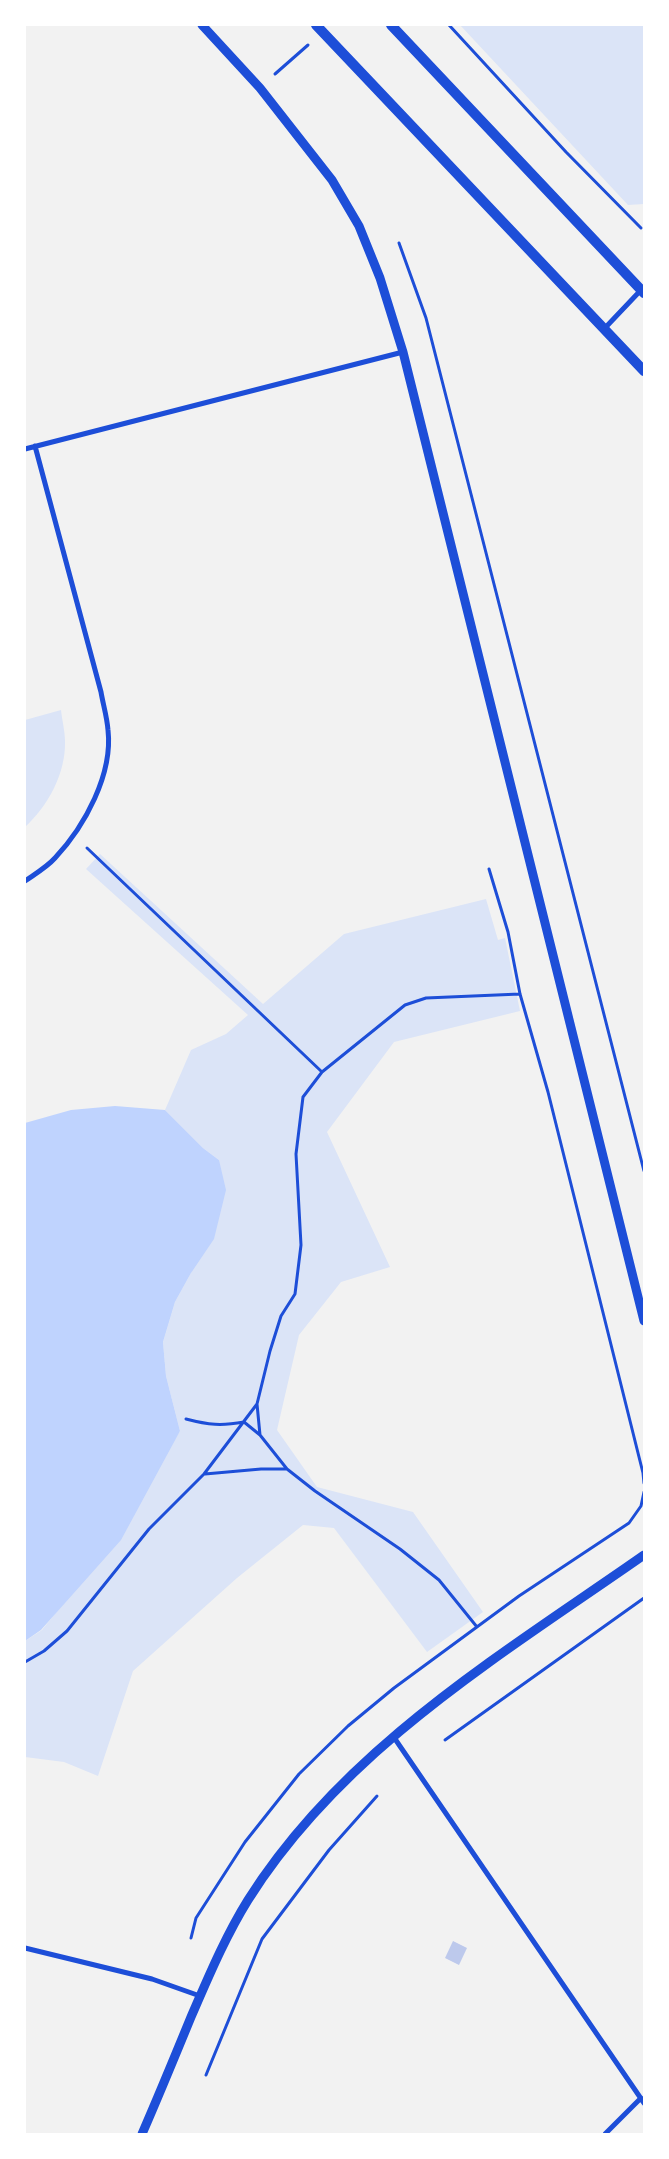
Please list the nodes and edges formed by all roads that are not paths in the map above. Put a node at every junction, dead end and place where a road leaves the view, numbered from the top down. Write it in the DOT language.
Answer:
graph roads {
  1 [pos="202,25"];
  2 [pos="391,25"];
  3 [pos="319,28"];
  4 [pos="643,290"];
  5 [pos="604,330"];
  6 [pos="403,352"];
  7 [pos="644,371"];
  8 [pos="35,446"];
  9 [pos="25,449"];
  10 [pos="25,881"];
  11 [pos="644,1321"];
  12 [pos="644,1555"];
  13 [pos="393,1736"];
  14 [pos="25,1948"];
  15 [pos="200,1996"];
  16 [pos="642,2100"];
  17 [pos="142,2134"];
  18 [pos="605,2134"];
  1 -- 6 [label="street"];
  2 -- 4 [label="main road"];
  3 -- 5 [label="main road"];
  4 -- 5 [label="street"];
  5 -- 7 [label="main road"];
  6 -- 8 [label="street"];
  6 -- 11 [label="street"];
  8 -- 9 [label="street"];
  8 -- 10 [label="street"];
  12 -- 13 [label="street"];
  13 -- 15 [label="street"];
  13 -- 16 [label="street"];
  14 -- 15 [label="street"];
  15 -- 17 [label="street"];
  16 -- 18 [label="street"];
}
